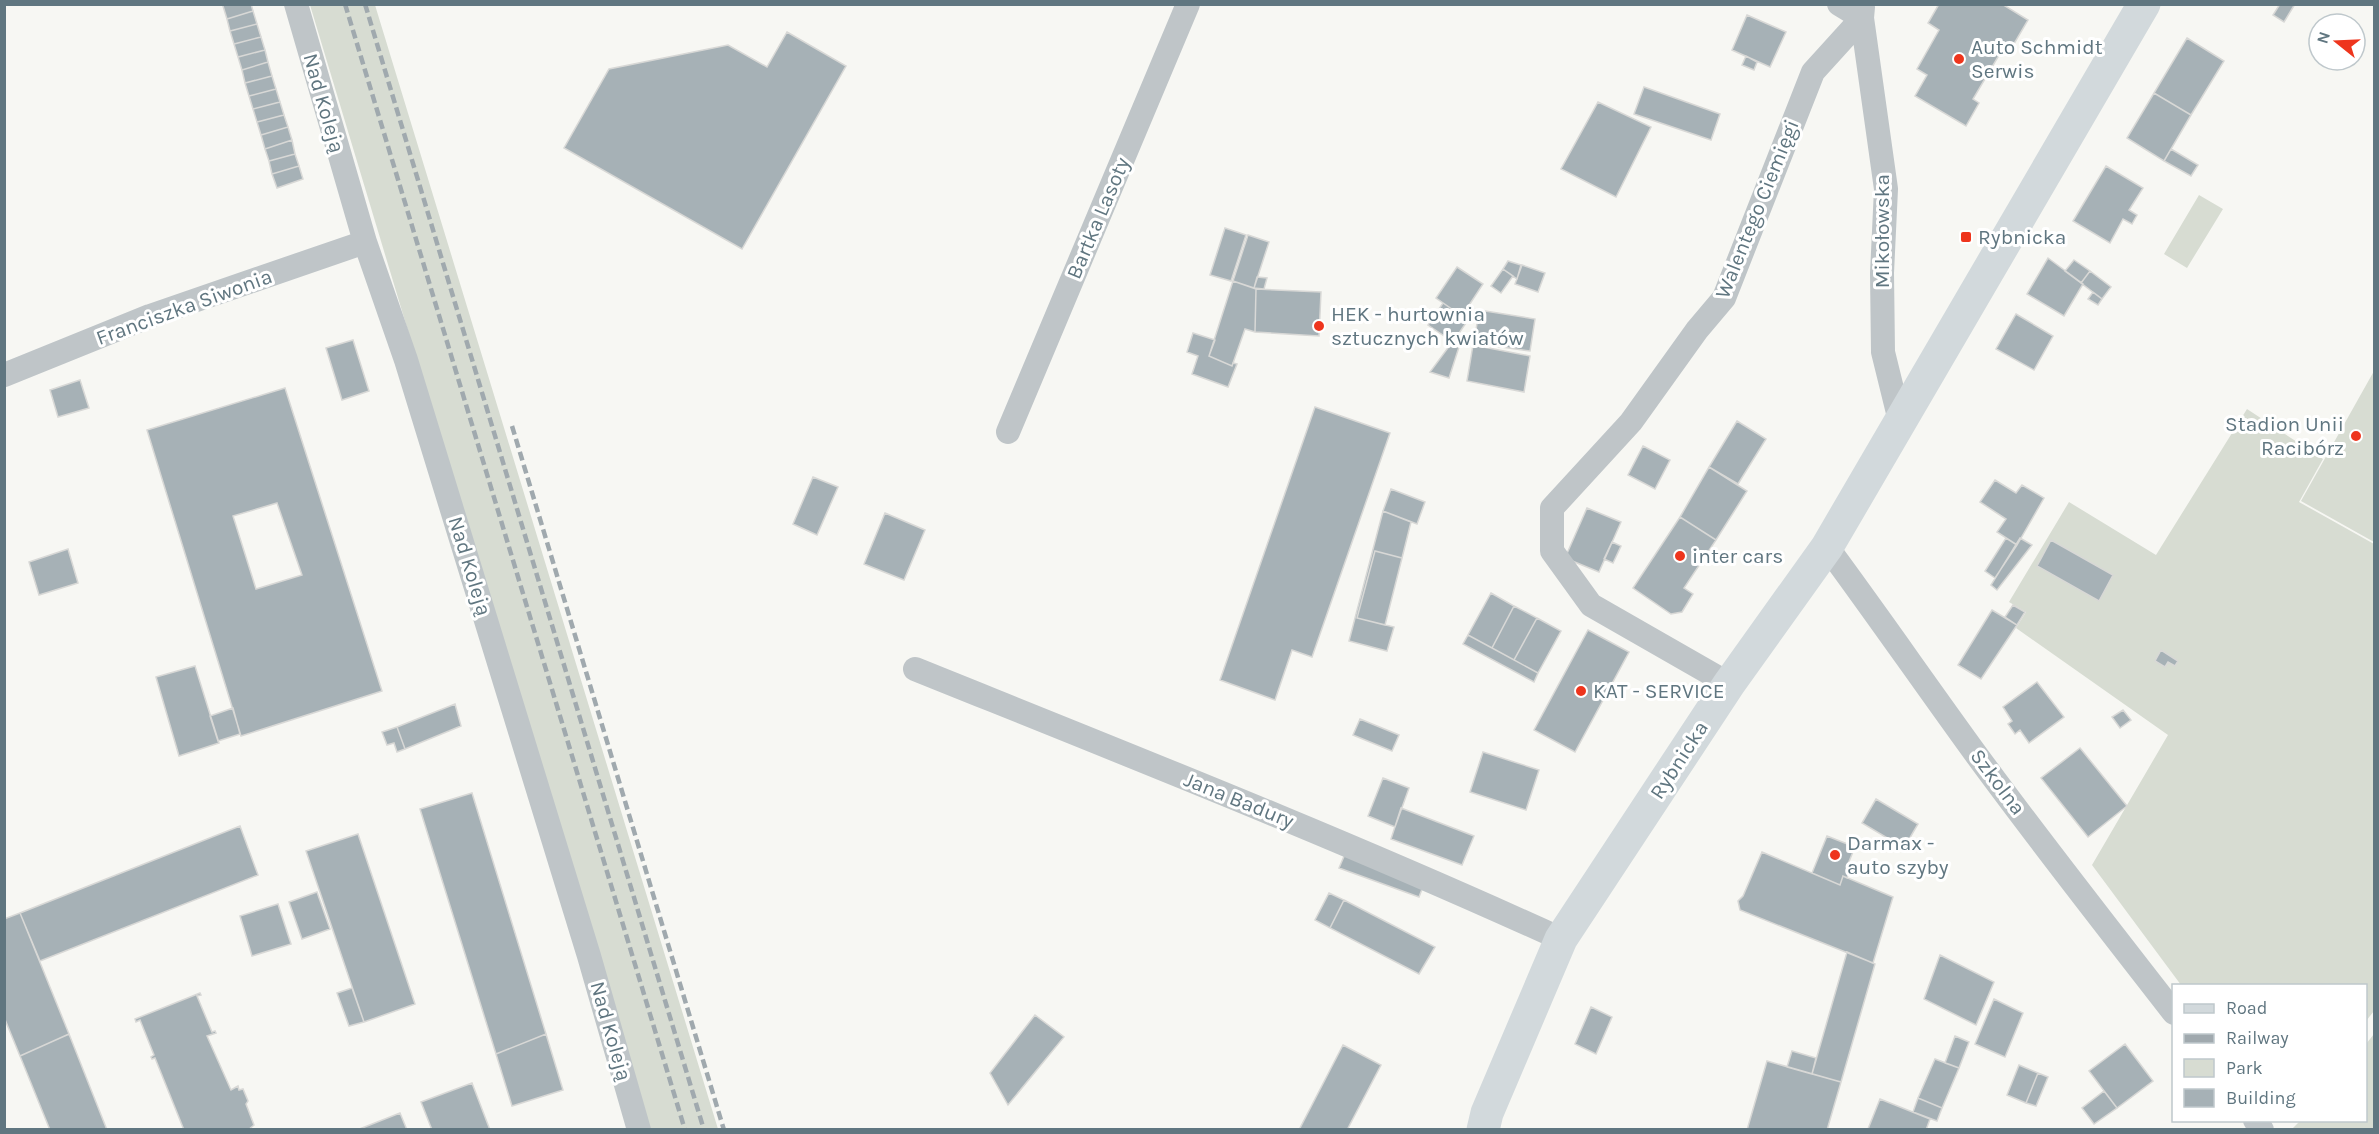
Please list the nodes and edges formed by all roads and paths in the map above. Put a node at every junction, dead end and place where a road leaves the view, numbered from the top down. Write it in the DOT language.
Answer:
graph roads {
  1 [pos="296,4"];
  2 [pos="1188,4"];
  3 [pos="1839,4"];
  4 [pos="2144,4"];
  5 [pos="1863,11"];
  6 [pos="365,242"];
  7 [pos="4,375"];
  8 [pos="1900,421"];
  9 [pos="1008,432"];
  10 [pos="1827,547"];
  11 [pos="915,669"];
  12 [pos="1729,684"];
  13 [pos="1561,939"];
  14 [pos="2172,1010"];
  15 [pos="639,1130"];
  16 [pos="1483,1130"];
  1 -- 6 [label="street, Nad Koleją"];
  2 -- 9 [label="street, Bartka Lasoty"];
  3 -- 5 [label="street"];
  4 -- 8 [label="street, Rybnicka"];
  5 -- 8 [label="street, Mikołowska"];
  5 -- 12 [label="street, Walentego Ciemięgi"];
  6 -- 7 [label="street, Franciszka Siwonia"];
  6 -- 15 [label="street, Nad Koleją"];
  8 -- 10 [label="street, Rybnicka"];
  10 -- 12 [label="street, Rybnicka"];
  10 -- 14 [label="street, Szkolna"];
  11 -- 13 [label="street, Jana Badury"];
  12 -- 13 [label="street, Rybnicka"];
  13 -- 16 [label="street, Rybnicka"];
}
